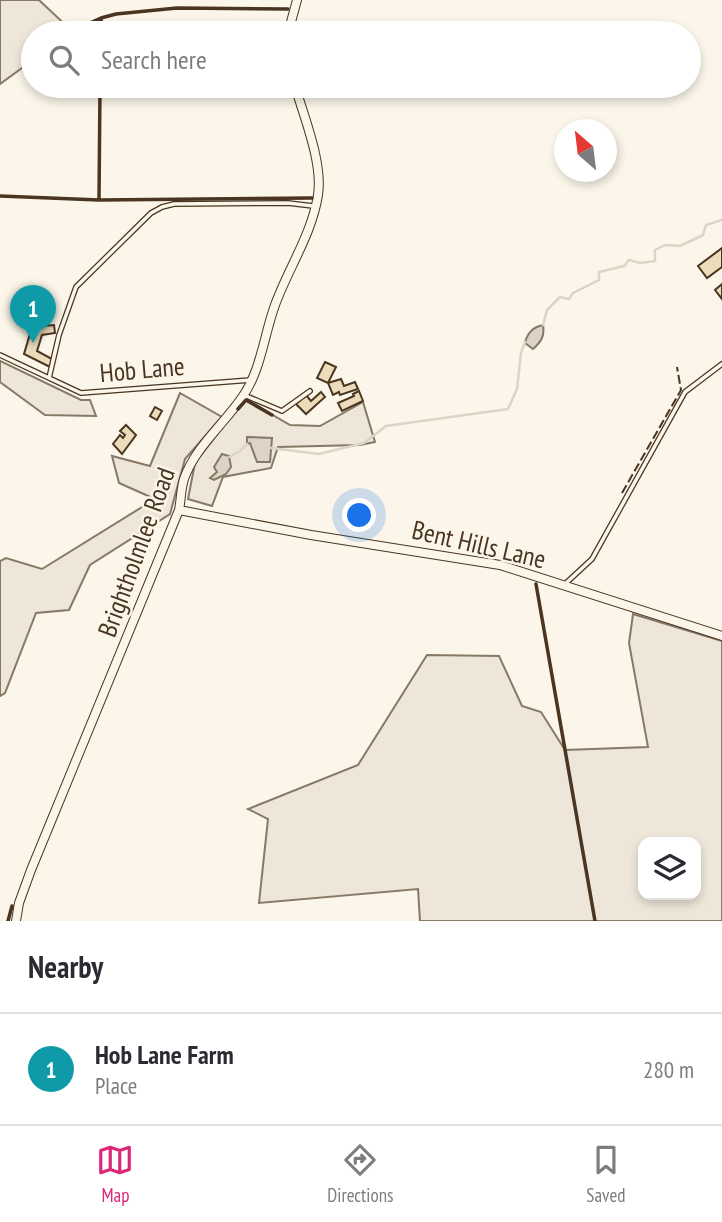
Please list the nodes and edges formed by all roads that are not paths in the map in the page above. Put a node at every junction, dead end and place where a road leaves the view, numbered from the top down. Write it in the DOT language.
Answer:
graph roads {
  1 [pos="297,0"];
  2 [pos="291,21"];
  3 [pos="299,98"];
  4 [pos="315,207"];
  5 [pos="0,355"];
  6 [pos="722,364"];
  7 [pos="50,379"];
  8 [pos="253,380"];
  9 [pos="310,391"];
  10 [pos="244,395"];
  11 [pos="179,510"];
  12 [pos="563,585"];
  13 [pos="722,636"];
  14 [pos="16,921"];
  1 -- 2 [label="street"];
  3 -- 4 [label="street, Brightholmlee Road"];
  4 -- 7 [label="lane"];
  4 -- 8 [label="street, Brightholmlee Road"];
  5 -- 7 [label="lane, Hob Lane"];
  6 -- 12 [label="lane"];
  7 -- 8 [label="lane, Hob Lane"];
  8 -- 10 [label="street, Brightholmlee Road"];
  9 -- 10 [label="lane"];
  10 -- 11 [label="street, Brightholmlee Road"];
  11 -- 12 [label="street, Bent Hills Lane"];
  11 -- 14 [label="street, Brightholmlee Road"];
  12 -- 13 [label="street, Bent Hills Lane"];
}
